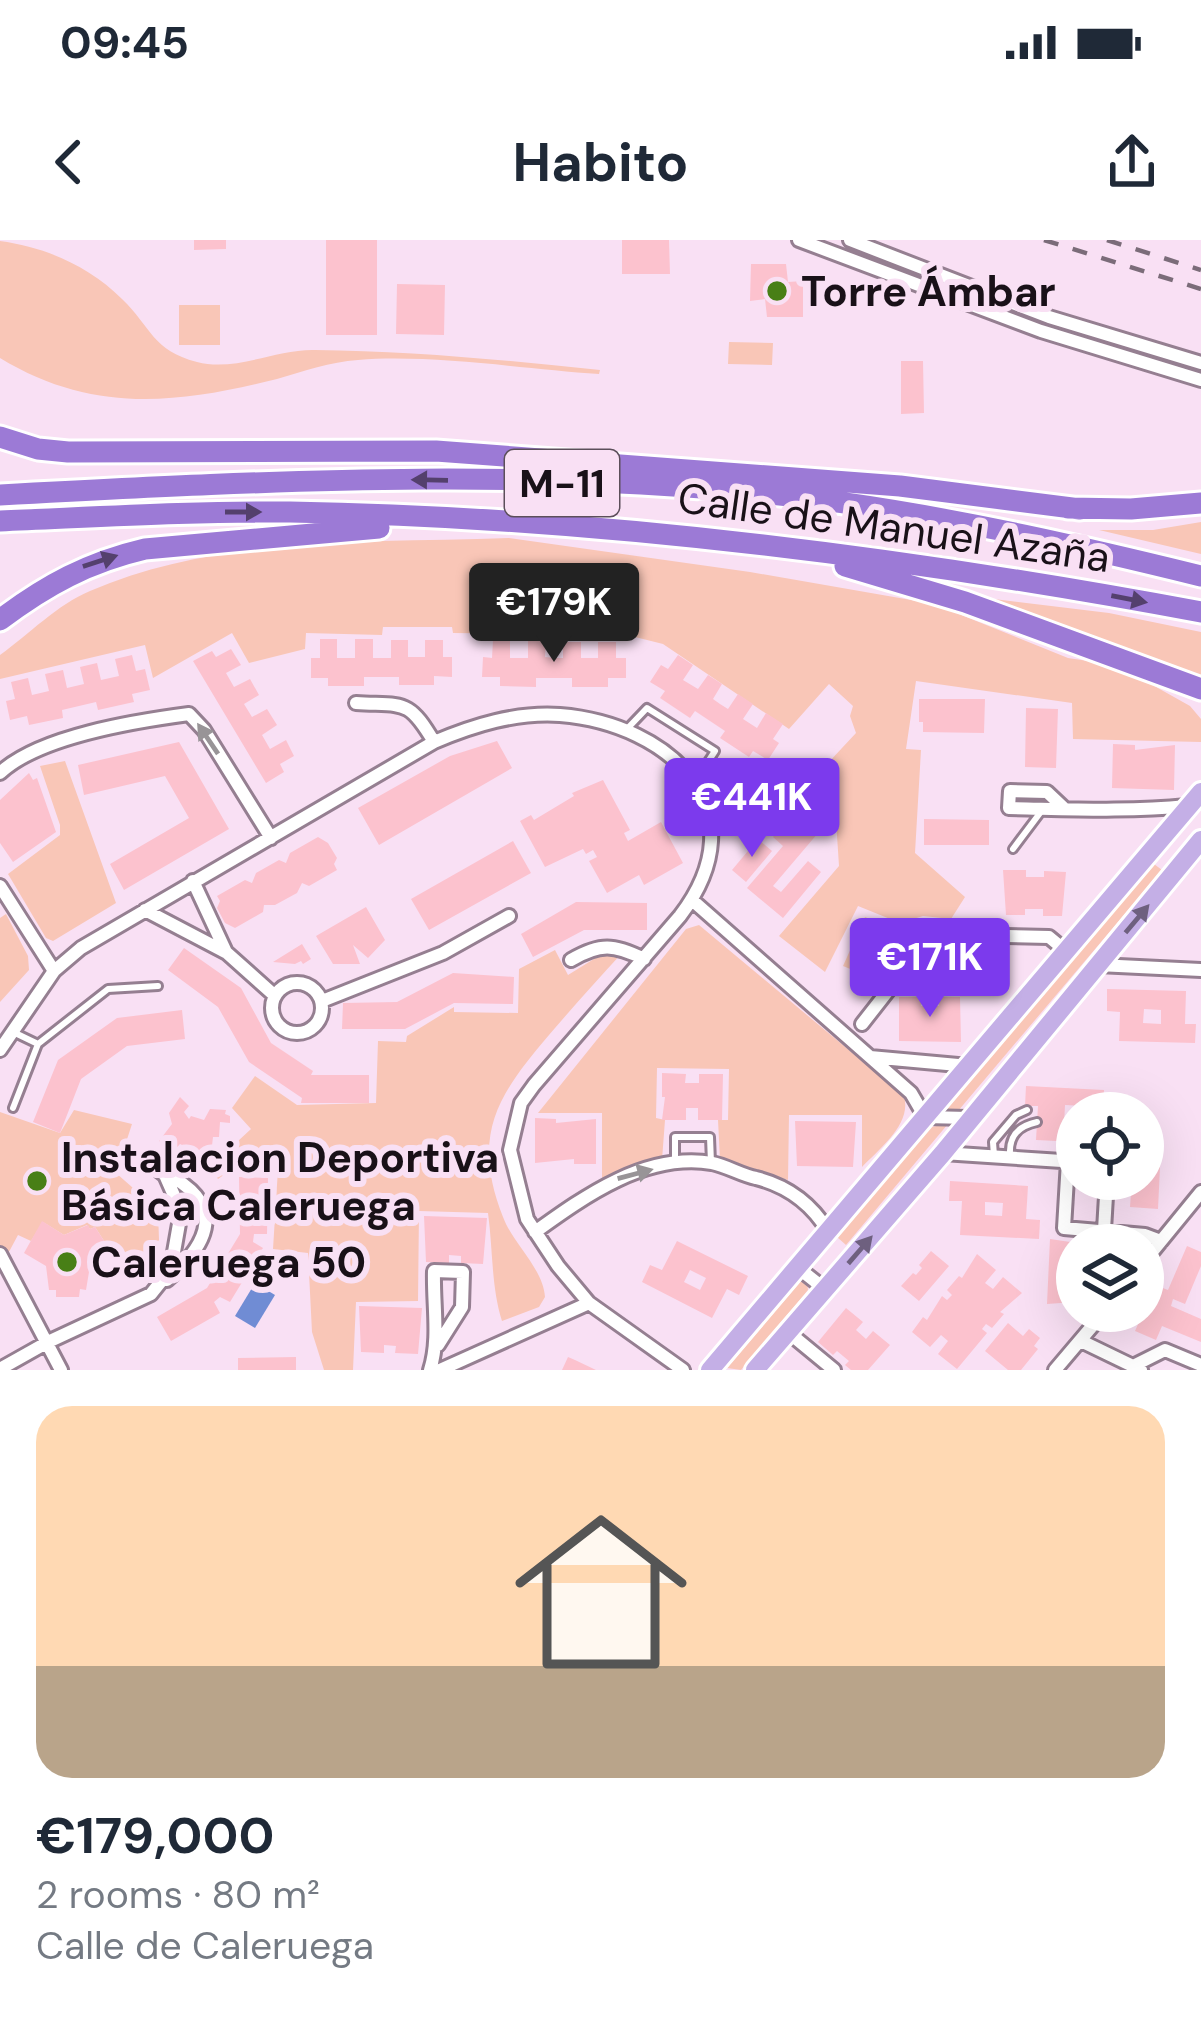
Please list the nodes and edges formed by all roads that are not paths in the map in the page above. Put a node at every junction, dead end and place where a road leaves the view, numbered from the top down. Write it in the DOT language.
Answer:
graph roads {
  1 [pos="799,240"];
  2 [pos="850,240"];
  3 [pos="1198,362"];
  4 [pos="1195,378"];
  5 [pos="0,437"];
  6 [pos="382,451"];
  7 [pos="621,485"];
  8 [pos="0,495"];
  9 [pos="841,502"];
  10 [pos="1201,503"];
  11 [pos="1080,508"];
  12 [pos="0,521"];
  13 [pos="487,521"];
  14 [pos="806,551"];
  15 [pos="1201,576"];
  16 [pos="1201,613"];
  17 [pos="0,620"];
  18 [pos="1166,676"];
  19 [pos="1201,689"];
  20 [pos="356,704"];
  21 [pos="1201,706"];
  22 [pos="624,733"];
  23 [pos="434,742"];
  24 [pos="0,773"];
  25 [pos="697,780"];
  26 [pos="1195,799"];
  27 [pos="1043,809"];
  28 [pos="1065,809"];
  29 [pos="1144,809"];
  30 [pos="271,838"];
  31 [pos="1201,838"];
  32 [pos="1160,840"];
  33 [pos="1013,849"];
  34 [pos="1192,858"];
  35 [pos="194,881"];
  36 [pos="0,886"];
  37 [pos="692,900"];
  38 [pos="145,910"];
  39 [pos="509,916"];
  40 [pos="1066,952"];
  41 [pos="227,953"];
  42 [pos="644,959"];
  43 [pos="571,960"];
  44 [pos="1098,965"];
  45 [pos="1201,970"];
  46 [pos="55,971"];
  47 [pos="158,986"];
  48 [pos="274,995"];
  49 [pos="322,1001"];
  50 [pos="862,1024"];
  51 [pos="10,1030"];
  52 [pos="38,1044"];
  53 [pos="0,1050"];
  54 [pos="869,1057"];
  55 [pos="920,1064"];
  56 [pos="970,1066"];
  57 [pos="910,1093"];
  58 [pos="13,1108"];
  59 [pos="1027,1110"];
  60 [pos="925,1117"];
  61 [pos="968,1118"];
  62 [pos="1037,1122"];
  63 [pos="943,1154"];
  64 [pos="994,1156"];
  65 [pos="1010,1158"];
  66 [pos="144,1159"];
  67 [pos="1056,1160"];
  68 [pos="711,1163"];
  69 [pos="675,1164"];
  70 [pos="159,1170"];
  71 [pos="1201,1192"];
  72 [pos="828,1231"];
  73 [pos="535,1232"];
  74 [pos="1164,1236"];
  75 [pos="0,1253"];
  76 [pos="797,1267"];
  77 [pos="826,1290"];
  78 [pos="151,1294"];
  79 [pos="589,1303"];
  80 [pos="788,1332"];
  81 [pos="1088,1332"];
  82 [pos="1081,1341"];
  83 [pos="48,1342"];
  84 [pos="438,1345"];
  85 [pos="1201,1365"];
  86 [pos="1138,1368"];
  87 [pos="0,1370"];
  88 [pos="61,1370"];
  89 [pos="430,1370"];
  90 [pos="440,1370"];
  91 [pos="683,1370"];
  92 [pos="710,1370"];
  93 [pos="755,1370"];
  94 [pos="834,1370"];
  95 [pos="1055,1370"];
  1 -- 4 [label="street"];
  2 -- 3 [label="street"];
  3 -- 4 [label="street"];
  5 -- 6 [label="highway"];
  6 -- 7 [label="highway"];
  6 -- 11 [label="highway"];
  7 -- 8 [label="highway, Calle de Manuel Azaña / M-11, one-way"];
  7 -- 9 [label="highway, Calle de Manuel Azaña / M-11"];
  9 -- 11 [label="highway"];
  9 -- 15 [label="highway, Calle de Manuel Azaña / M-11"];
  10 -- 11 [label="highway"];
  12 -- 13 [label="highway, Calle de Manuel Azaña / M-11, one-way"];
  13 -- 14 [label="highway, Calle de Manuel Azaña / M-11"];
  17 -- 13 [label="highway, one-way"];
  14 -- 16 [label="highway, Calle de Manuel Azaña / M-11, one-way"];
  14 -- 18 [label="highway"];
  18 -- 19 [label="highway"];
  18 -- 21 [label="highway"];
  20 -- 23 [label="street"];
  22 -- 23 [label="street"];
  22 -- 25 [label="street"];
  22 -- 25 [label="lane"];
  23 -- 30 [label="street"];
  30 -- 24 [label="street, one-way"];
  25 -- 37 [label="street"];
  26 -- 29 [label="street"];
  26 -- 32 [label="main road"];
  27 -- 28 [label="street"];
  27 -- 28 [label="street"];
  27 -- 33 [label="lane"];
  28 -- 29 [label="street"];
  29 -- 32 [label="street"];
  30 -- 35 [label="street"];
  31 -- 32 [label="street"];
  31 -- 34 [label="main road"];
  32 -- 40 [label="main road"];
  44 -- 34 [label="main road, one-way"];
  35 -- 38 [label="street"];
  35 -- 41 [label="street"];
  36 -- 46 [label="street"];
  37 -- 42 [label="street"];
  37 -- 54 [label="street"];
  38 -- 41 [label="street"];
  38 -- 46 [label="street"];
  39 -- 49 [label="street"];
  40 -- 50 [label="street"];
  40 -- 56 [label="main road"];
  41 -- 48 [label="street"];
  42 -- 43 [label="street"];
  42 -- 73 [label="street"];
  44 -- 45 [label="street"];
  44 -- 61 [label="main road"];
  46 -- 51 [label="street"];
  47 -- 52 [label="lane"];
  48 -- 49 [label="street"];
  48 -- 49 [label="street"];
  51 -- 52 [label="lane"];
  51 -- 53 [label="street"];
  52 -- 58 [label="lane"];
  54 -- 55 [label="street"];
  54 -- 57 [label="street"];
  55 -- 56 [label="street"];
  55 -- 57 [label="street"];
  56 -- 60 [label="main road"];
  57 -- 60 [label="street"];
  59 -- 64 [label="lane"];
  60 -- 61 [label="street"];
  60 -- 72 [label="main road"];
  61 -- 63 [label="main road"];
  62 -- 65 [label="lane"];
  63 -- 64 [label="street"];
  77 -- 63 [label="main road, one-way"];
  64 -- 65 [label="street"];
  65 -- 67 [label="street"];
  66 -- 70 [label="street"];
  68 -- 69 [label="street"];
  68 -- 69 [label="lane"];
  68 -- 72 [label="street"];
  73 -- 69 [label="street, one-way"];
  70 -- 78 [label="street"];
  70 -- 78 [label="street"];
  71 -- 74 [label="street"];
  72 -- 76 [label="main road"];
  73 -- 79 [label="street"];
  75 -- 83 [label="street"];
  76 -- 77 [label="street"];
  76 -- 92 [label="main road"];
  77 -- 80 [label="main road"];
  78 -- 83 [label="street"];
  79 -- 90 [label="street"];
  79 -- 91 [label="street"];
  80 -- 93 [label="main road"];
  80 -- 94 [label="street"];
  81 -- 82 [label="street"];
  82 -- 86 [label="street"];
  82 -- 95 [label="street"];
  83 -- 87 [label="street"];
  83 -- 88 [label="street"];
  84 -- 84 [label="street"];
  84 -- 89 [label="street"];
  85 -- 86 [label="street"];
}
